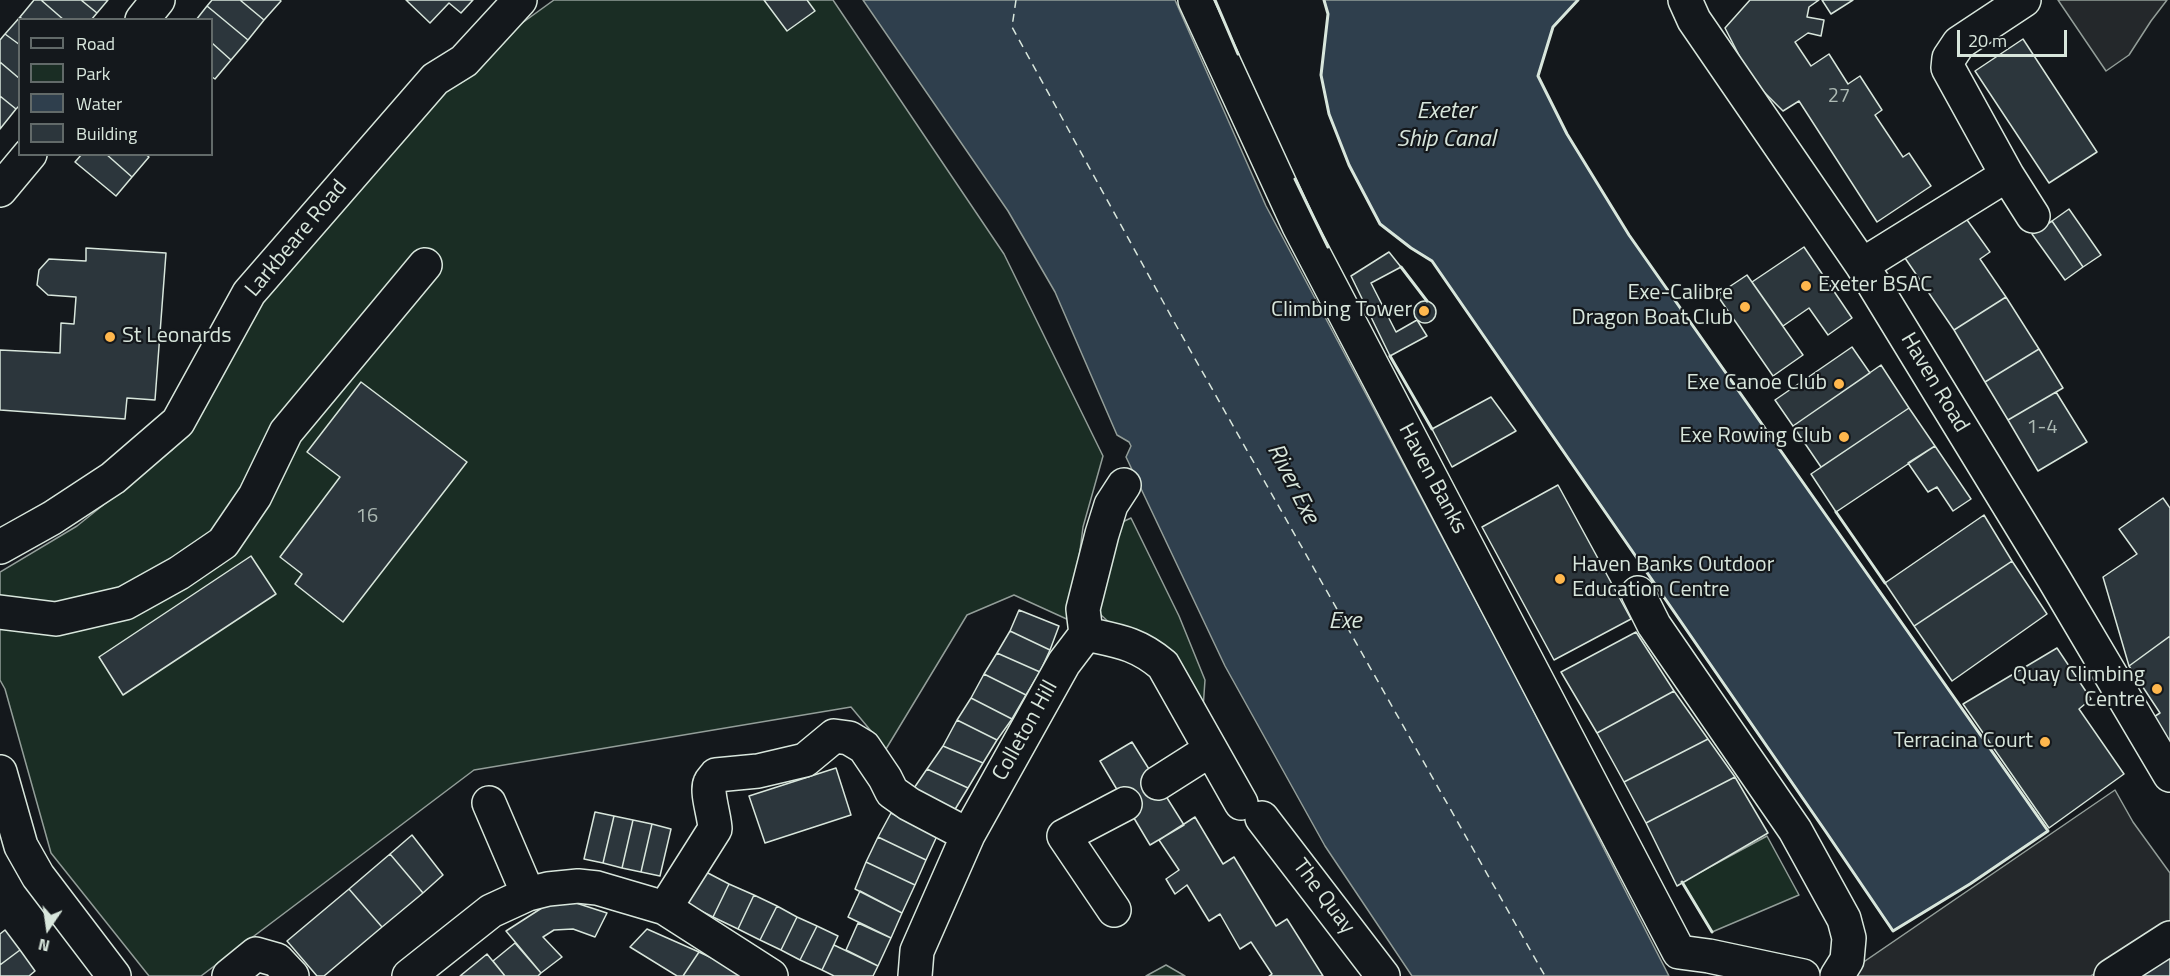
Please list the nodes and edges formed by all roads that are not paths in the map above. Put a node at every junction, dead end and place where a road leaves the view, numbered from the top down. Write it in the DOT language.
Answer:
graph roads {
  1 [pos="158,0"];
  2 [pos="520,0"];
  3 [pos="1195,0"];
  4 [pos="2024,0"];
  5 [pos="1698,7"];
  6 [pos="144,18"];
  7 [pos="28,156"];
  8 [pos="2007,175"];
  9 [pos="0,190"];
  10 [pos="2033,216"];
  11 [pos="1862,265"];
  12 [pos="424,266"];
  13 [pos="1124,485"];
  14 [pos="0,547"];
  15 [pos="1638,593"];
  16 [pos="0,612"];
  17 [pos="1086,634"];
  18 [pos="1210,750"];
  19 [pos="0,772"];
  20 [pos="2170,775"];
  21 [pos="1158,783"];
  22 [pos="489,803"];
  23 [pos="1125,804"];
  24 [pos="968,835"];
  25 [pos="528,894"];
  26 [pos="665,908"];
  27 [pos="1114,910"];
  28 [pos="2170,938"];
  29 [pos="114,976"];
  30 [pos="229,976"];
  31 [pos="292,976"];
  32 [pos="409,976"];
  33 [pos="771,976"];
  34 [pos="915,976"];
  35 [pos="1383,976"];
  36 [pos="1803,976"];
  37 [pos="1837,976"];
  38 [pos="2111,976"];
  1 -- 6 [label="street"];
  2 -- 14 [label="street, Larkbeare Road"];
  3 -- 36 [label="street, Haven Banks"];
  4 -- 8 [label="street"];
  5 -- 11 [label="street, Haven Road"];
  7 -- 9 [label="street"];
  8 -- 10 [label="street"];
  8 -- 11 [label="street"];
  11 -- 20 [label="street, Haven Road"];
  12 -- 16 [label="street"];
  13 -- 17 [label="street"];
  15 -- 37 [label="street"];
  17 -- 18 [label="street, The Quay"];
  17 -- 24 [label="street, Colleton Hill"];
  18 -- 21 [label="street"];
  18 -- 35 [label="street, The Quay"];
  19 -- 29 [label="street"];
  22 -- 25 [label="street"];
  23 -- 27 [label="street"];
  24 -- 26 [label="street"];
  24 -- 34 [label="street, Colleton Hill"];
  25 -- 26 [label="street"];
  25 -- 32 [label="street"];
  26 -- 33 [label="street"];
  28 -- 38 [label="street"];
  30 -- 31 [label="street"];
}
